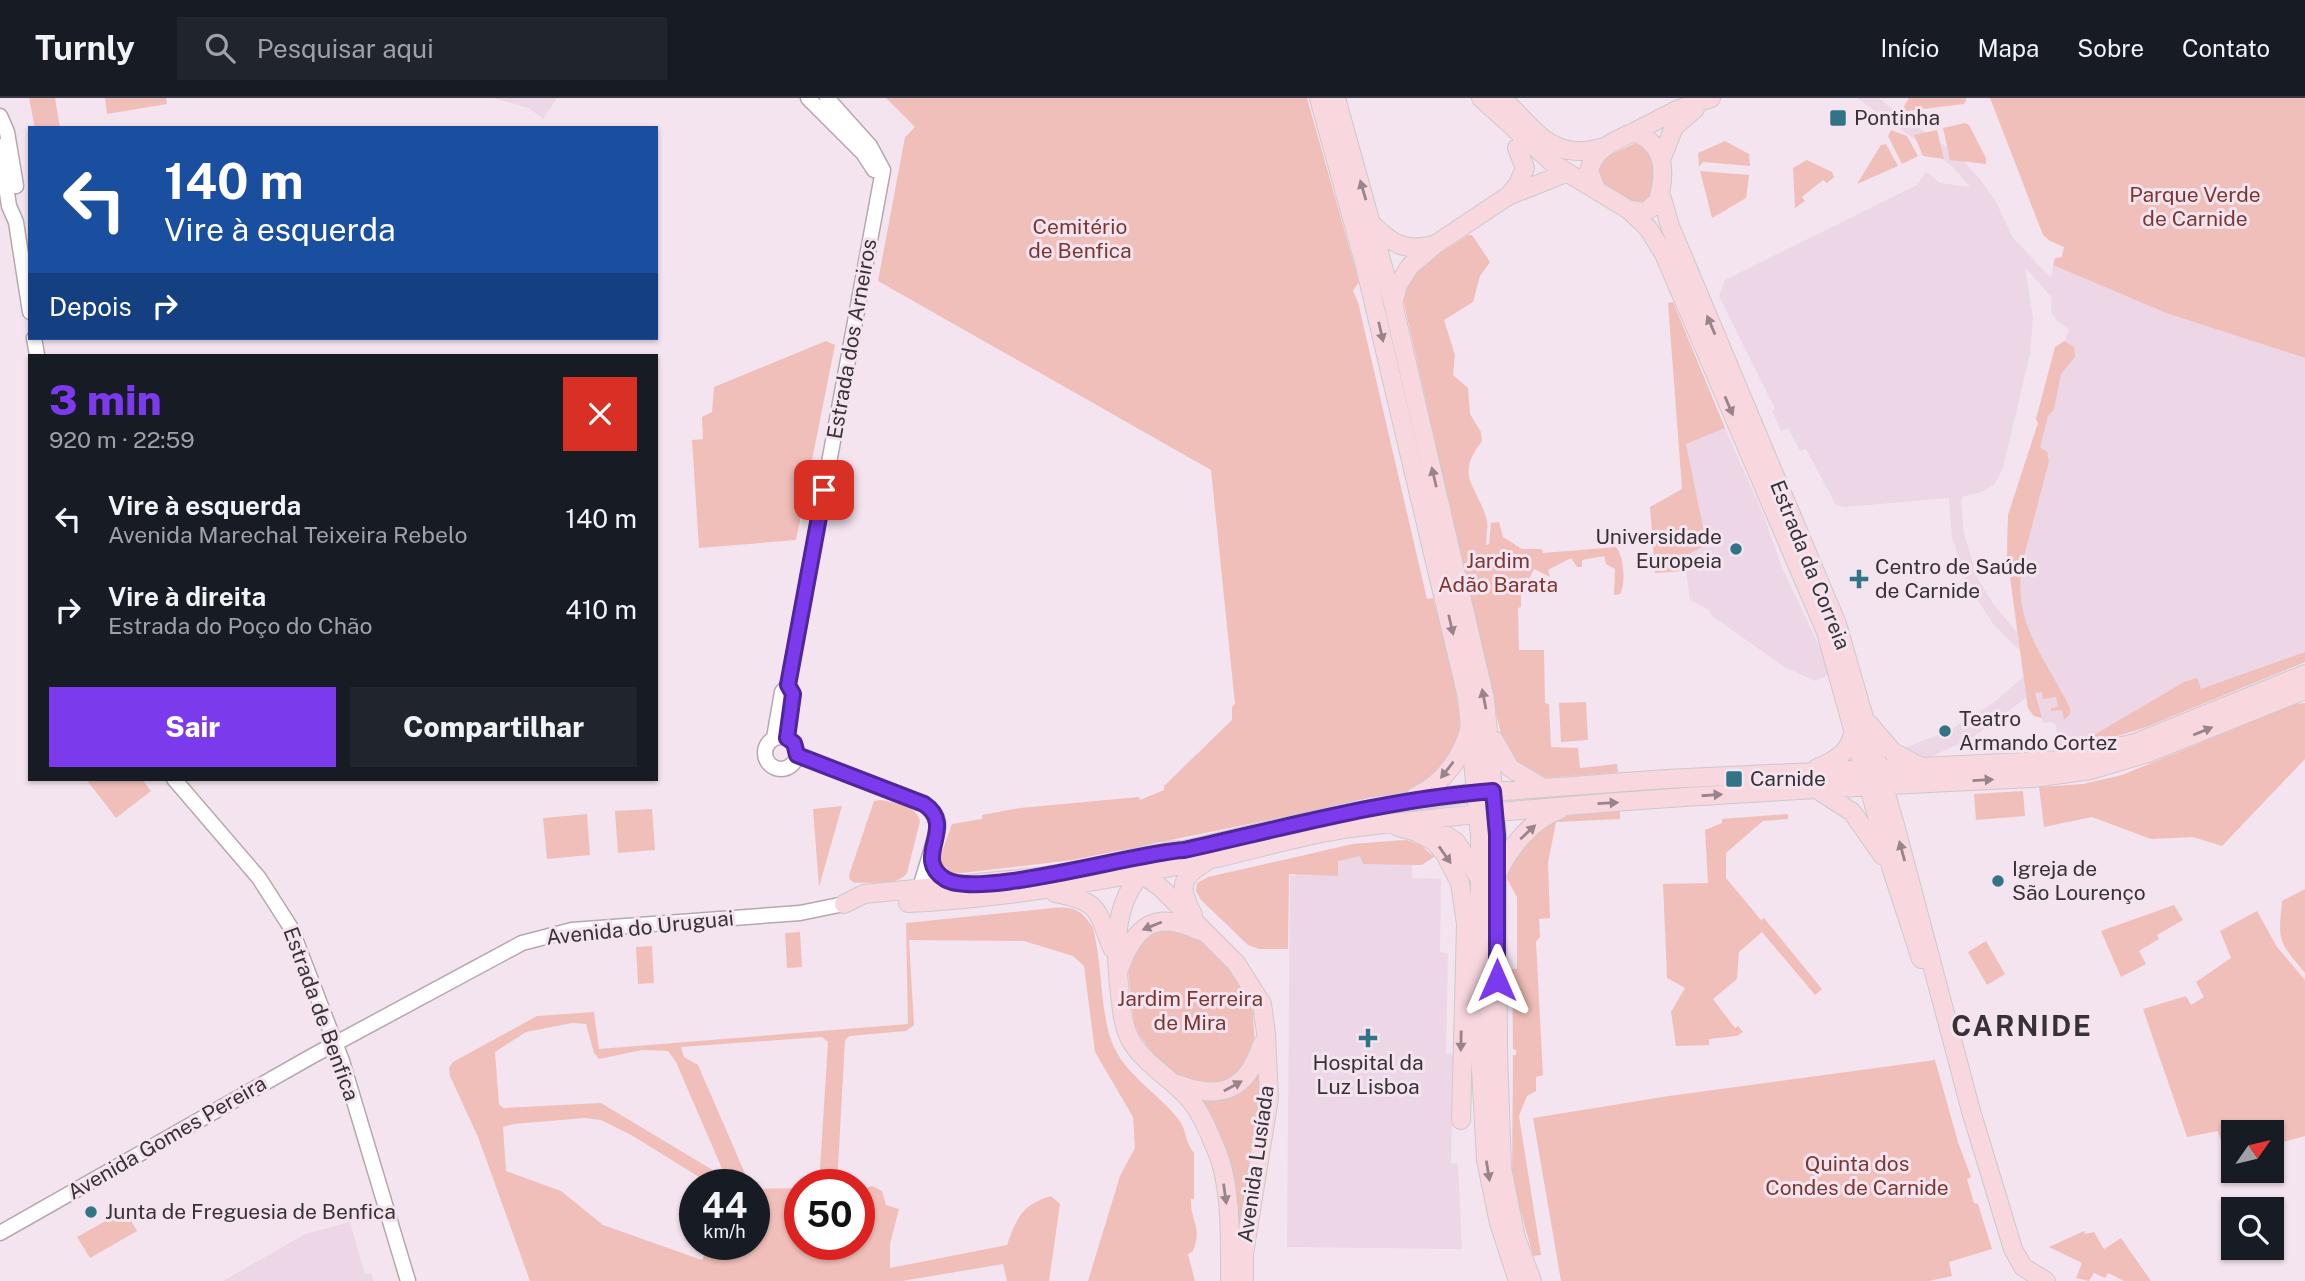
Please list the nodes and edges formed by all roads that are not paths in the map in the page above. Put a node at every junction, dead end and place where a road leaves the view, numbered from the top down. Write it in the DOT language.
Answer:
graph roads {
  1 [pos="808,98"];
  2 [pos="827,98"];
  3 [pos="1319,98"];
  4 [pos="1336,98"];
  5 [pos="1466,98"];
  6 [pos="1481,98"];
  7 [pos="1502,98"];
  8 [pos="1511,98"];
  9 [pos="1710,98"];
  10 [pos="0,116"];
  11 [pos="1634,132"];
  12 [pos="1539,133"];
  13 [pos="0,146"];
  14 [pos="1604,147"];
  15 [pos="1517,148"];
  16 [pos="1661,160"];
  17 [pos="1567,174"];
  18 [pos="880,184"];
  19 [pos="1596,189"];
  20 [pos="1660,192"];
  21 [pos="1508,196"];
  22 [pos="1629,210"];
  23 [pos="16,222"];
  24 [pos="1372,224"];
  25 [pos="1436,244"];
  26 [pos="28,299"];
  27 [pos="1393,303"];
  28 [pos="2305,674"];
  29 [pos="2305,690"];
  30 [pos="1859,721"];
  31 [pos="1470,723"];
  32 [pos="1489,727"];
  33 [pos="781,738"];
  34 [pos="797,755"];
  35 [pos="1808,773"];
  36 [pos="1919,776"];
  37 [pos="1874,778"];
  38 [pos="176,781"];
  39 [pos="1643,781"];
  40 [pos="1542,787"];
  41 [pos="1588,787"];
  42 [pos="1818,790"];
  43 [pos="1644,800"];
  44 [pos="1405,801"];
  45 [pos="1485,802"];
  46 [pos="1572,805"];
  47 [pos="1423,820"];
  48 [pos="1387,824"];
  49 [pos="1895,825"];
  50 [pos="1348,828"];
  51 [pos="1184,850"];
  52 [pos="931,852"];
  53 [pos="1211,859"];
  54 [pos="1099,867"];
  55 [pos="1892,870"];
  56 [pos="1142,873"];
  57 [pos="1497,874"];
  58 [pos="962,885"];
  59 [pos="1480,886"];
  60 [pos="1045,890"];
  61 [pos="923,896"];
  62 [pos="844,904"];
  63 [pos="1466,924"];
  64 [pos="1203,930"];
  65 [pos="1923,949"];
  66 [pos="1117,966"];
  67 [pos="1266,1032"];
  68 [pos="335,1045"];
  69 [pos="1480,1050"];
  70 [pos="1170,1082"];
  71 [pos="0,1233"];
  72 [pos="408,1281"];
  73 [pos="1230,1281"];
  74 [pos="1244,1281"];
  75 [pos="1518,1281"];
  76 [pos="1532,1281"];
  77 [pos="2046,1281"];
  1 -- 18 [label="street"];
  2 -- 18 [label="street, Estrada dos Arneiros"];
  3 -- 31 [label="main road, one-way"];
  24 -- 4 [label="main road, one-way"];
  5 -- 15 [label="main road"];
  6 -- 17 [label="main road"];
  7 -- 12 [label="main road"];
  8 -- 12 [label="main road"];
  9 -- 11 [label="main road"];
  9 -- 16 [label="main road"];
  10 -- 23 [label="street"];
  11 -- 14 [label="main road"];
  11 -- 16 [label="main road"];
  12 -- 14 [label="main road"];
  13 -- 23 [label="street"];
  14 -- 19 [label="main road"];
  15 -- 17 [label="main road"];
  15 -- 21 [label="main road"];
  16 -- 20 [label="main road"];
  17 -- 19 [label="main road"];
  17 -- 21 [label="main road"];
  18 -- 33 [label="street, Estrada dos Arneiros"];
  19 -- 22 [label="main road"];
  20 -- 22 [label="main road"];
  30 -- 20 [label="main road, Estrada da Correia, one-way"];
  21 -- 25 [label="main road"];
  22 -- 30 [label="main road, Estrada da Correia, one-way"];
  23 -- 26 [label="street"];
  24 -- 25 [label="main road"];
  24 -- 27 [label="main road"];
  25 -- 27 [label="main road"];
  32 -- 27 [label="main road, one-way"];
  28 -- 36 [label="main road"];
  36 -- 29 [label="main road, one-way"];
  30 -- 35 [label="main road"];
  30 -- 36 [label="main road"];
  30 -- 37 [label="main road, Estrada da Correia"];
  31 -- 44 [label="main road, one-way"];
  31 -- 45 [label="main road"];
  32 -- 40 [label="main road"];
  32 -- 45 [label="main road"];
  33 -- 34 [label="street"];
  33 -- 34 [label="street"];
  34 -- 52 [label="street"];
  35 -- 37 [label="main road"];
  35 -- 39 [label="main road"];
  36 -- 37 [label="main road"];
  36 -- 49 [label="main road"];
  37 -- 42 [label="main road"];
  37 -- 49 [label="main road, Estrada da Correia"];
  37 -- 55 [label="main road, Estrada da Correia"];
  38 -- 68 [label="street, Estrada de Benfica"];
  39 -- 41 [label="main road"];
  39 -- 43 [label="main road"];
  40 -- 41 [label="main road"];
  40 -- 45 [label="main road"];
  41 -- 45 [label="main road"];
  43 -- 42 [label="main road, one-way"];
  42 -- 55 [label="main road"];
  46 -- 43 [label="main road, one-way"];
  44 -- 45 [label="main road"];
  44 -- 51 [label="main road"];
  45 -- 46 [label="main road"];
  45 -- 47 [label="main road"];
  45 -- 50 [label="main road"];
  45 -- 57 [label="main road"];
  45 -- 59 [label="main road"];
  57 -- 46 [label="main road, one-way"];
  47 -- 48 [label="main road"];
  47 -- 59 [label="main road"];
  48 -- 50 [label="main road"];
  48 -- 63 [label="main road, one-way"];
  65 -- 49 [label="main road, Estrada da Correia, one-way"];
  50 -- 53 [label="main road"];
  51 -- 54 [label="main road"];
  51 -- 56 [label="main road"];
  52 -- 58 [label="street"];
  52 -- 61 [label="street"];
  53 -- 56 [label="main road"];
  53 -- 64 [label="main road"];
  54 -- 56 [label="main road"];
  54 -- 58 [label="main road"];
  55 -- 65 [label="main road, Estrada da Correia"];
  56 -- 60 [label="main road"];
  56 -- 64 [label="main road, Avenida Lusíada"];
  56 -- 66 [label="main road, Avenida Lusíada"];
  57 -- 76 [label="main road"];
  58 -- 61 [label="main road"];
  59 -- 63 [label="main road"];
  59 -- 69 [label="main road"];
  60 -- 61 [label="main road"];
  60 -- 66 [label="main road"];
  61 -- 62 [label="main road"];
  61 -- 62 [label="main road"];
  62 -- 68 [label="street, Avenida do Uruguai"];
  63 -- 69 [label="main road, one-way"];
  64 -- 66 [label="main road, one-way"];
  64 -- 67 [label="main road, Avenida Lusíada"];
  65 -- 77 [label="main road"];
  66 -- 70 [label="main road, Avenida Lusíada"];
  70 -- 67 [label="main road, one-way"];
  67 -- 74 [label="main road, Avenida Lusíada"];
  68 -- 71 [label="street, Avenida Gomes Pereira"];
  68 -- 72 [label="street, Estrada de Benfica"];
  69 -- 75 [label="main road, one-way"];
  70 -- 73 [label="main road, Avenida Lusíada, one-way"];
}
